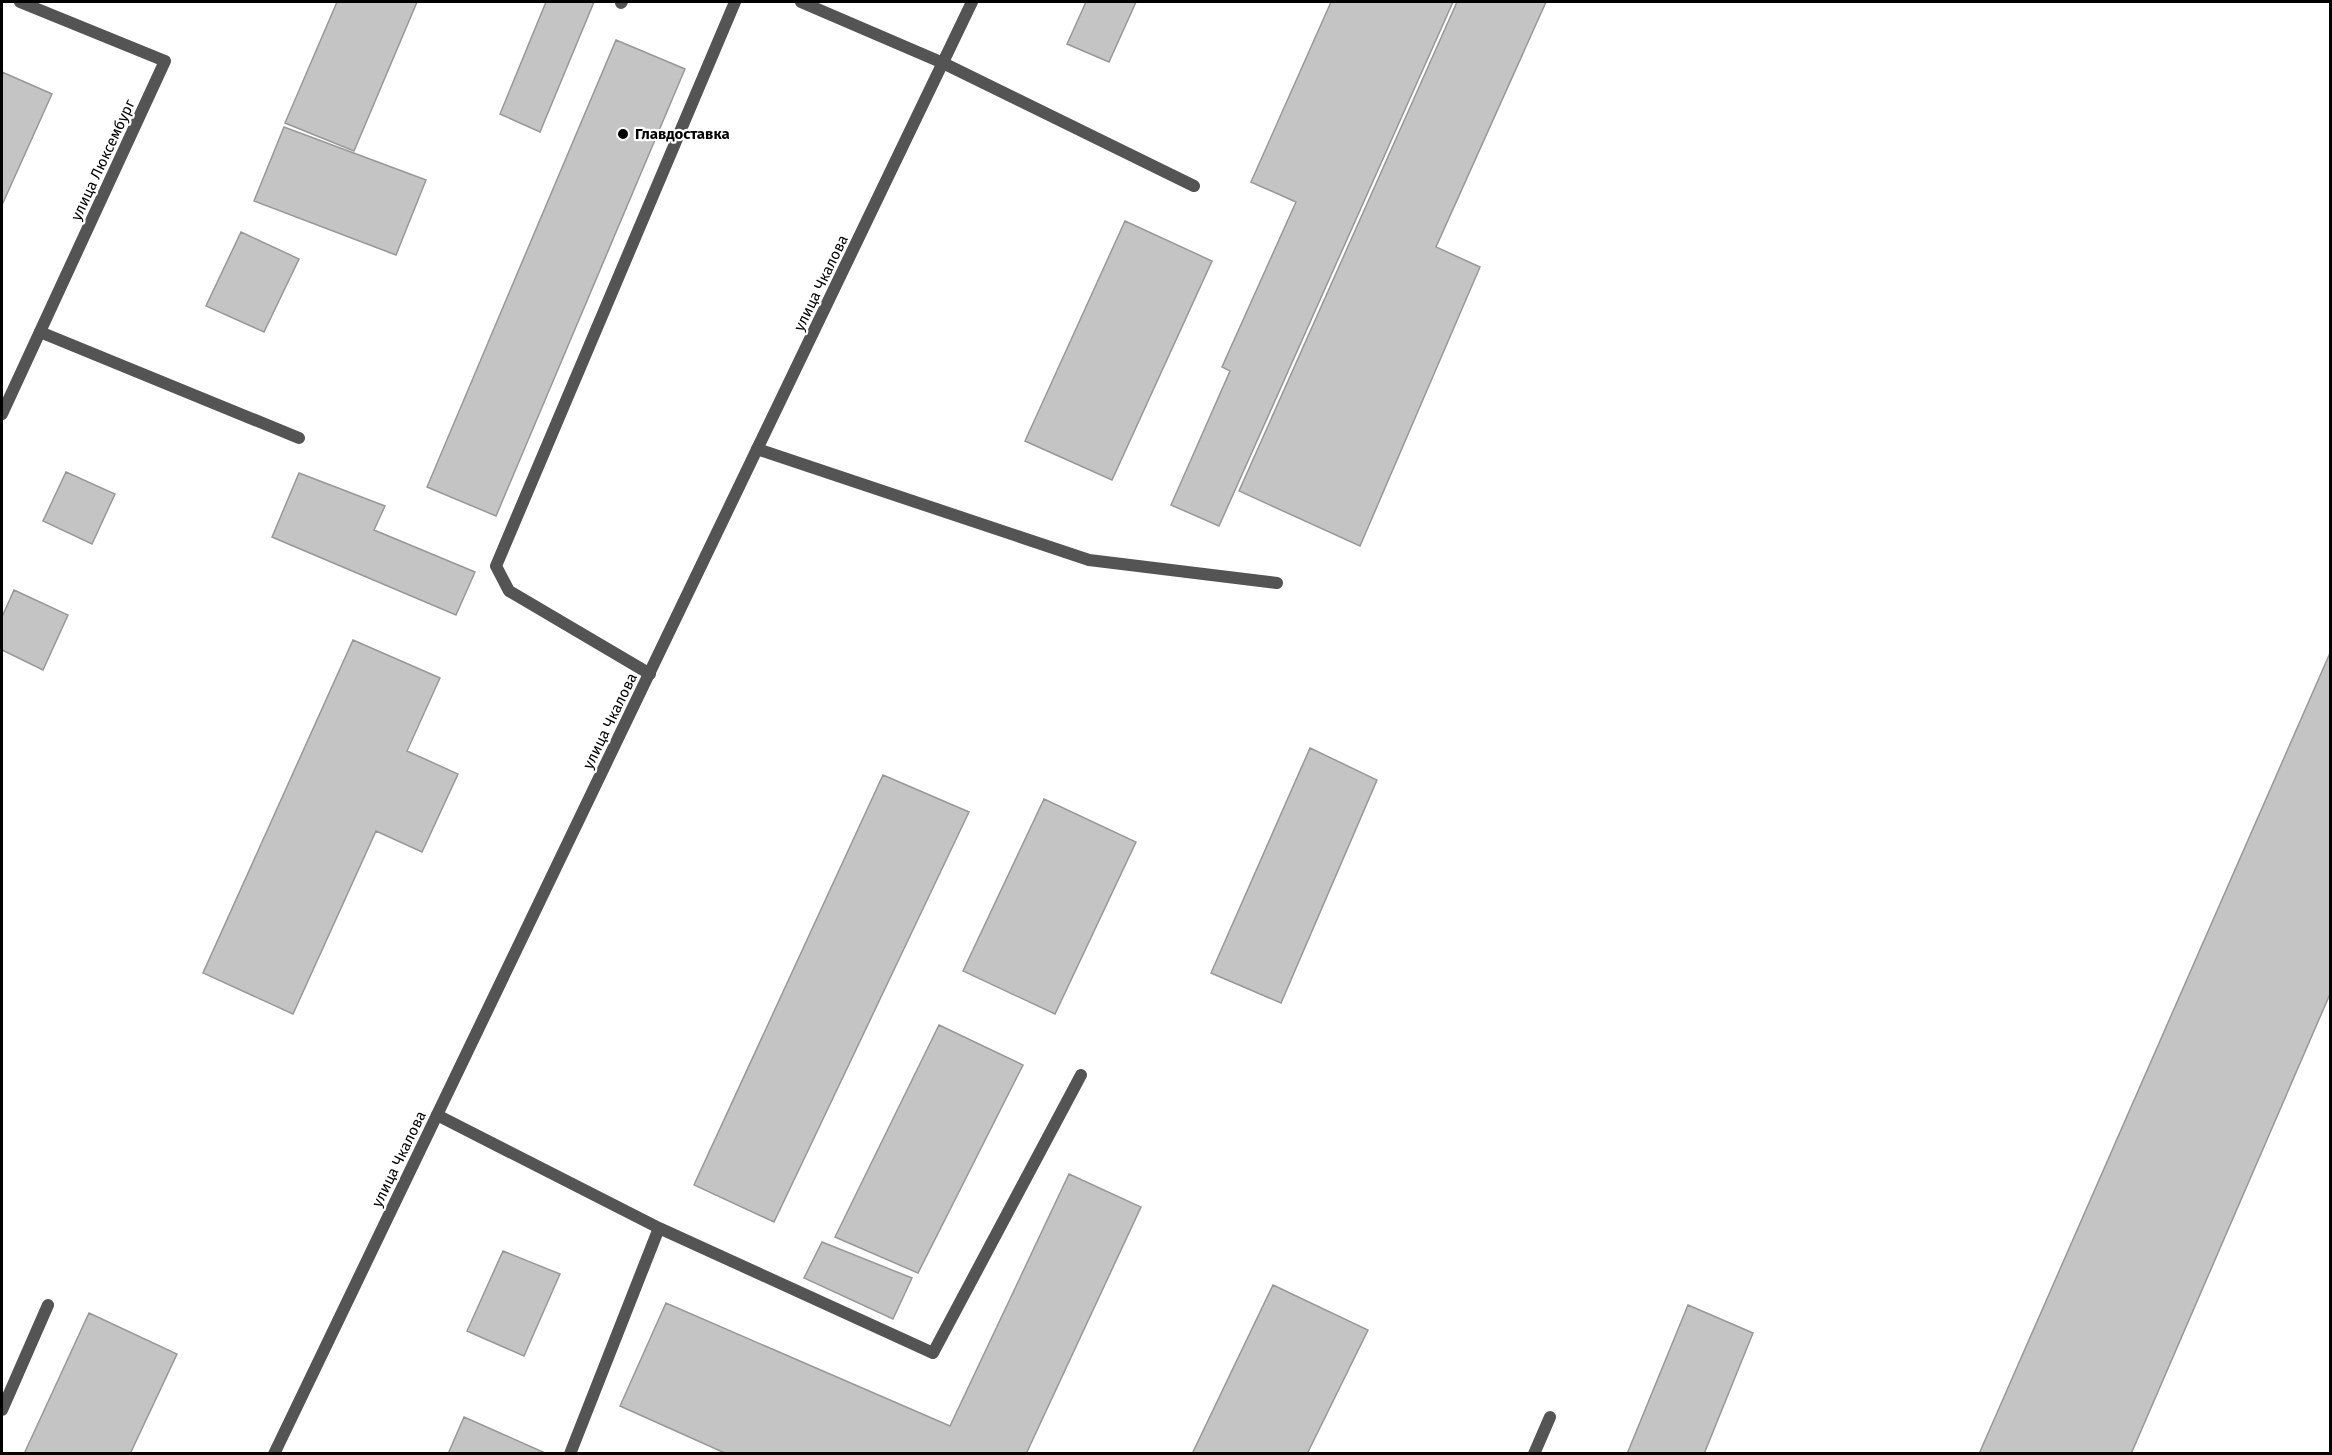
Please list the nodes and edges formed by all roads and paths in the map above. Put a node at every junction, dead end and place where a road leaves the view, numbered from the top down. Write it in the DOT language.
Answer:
graph roads {
  1 [pos="20,2"];
  2 [pos="735,2"];
  3 [pos="801,2"];
  4 [pos="972,2"];
  5 [pos="943,63"];
  6 [pos="1194,186"];
  7 [pos="40,332"];
  8 [pos="2,414"];
  9 [pos="299,438"];
  10 [pos="758,449"];
  11 [pos="1277,583"];
  12 [pos="650,674"];
  13 [pos="1081,1075"];
  14 [pos="437,1115"];
  15 [pos="659,1228"];
  16 [pos="48,1305"];
  17 [pos="2,1410"];
  18 [pos="1550,1417"];
  19 [pos="274,1454"];
  20 [pos="570,1454"];
  21 [pos="1534,1454"];
  1 -- 7 [label="street, улица Люксембург"];
  2 -- 12 [label="street"];
  3 -- 5 [label="street"];
  4 -- 5 [label="street, улица Чкалова"];
  5 -- 6 [label="street"];
  5 -- 10 [label="street, улица Чкалова"];
  7 -- 8 [label="street, улица Люксембург"];
  7 -- 9 [label="street"];
  10 -- 11 [label="street"];
  10 -- 12 [label="street, улица Чкалова"];
  12 -- 14 [label="street, улица Чкалова"];
  13 -- 15 [label="street"];
  14 -- 15 [label="street"];
  14 -- 19 [label="street, улица Чкалова"];
  15 -- 20 [label="street"];
  16 -- 17 [label="street"];
  18 -- 21 [label="street"];
}
